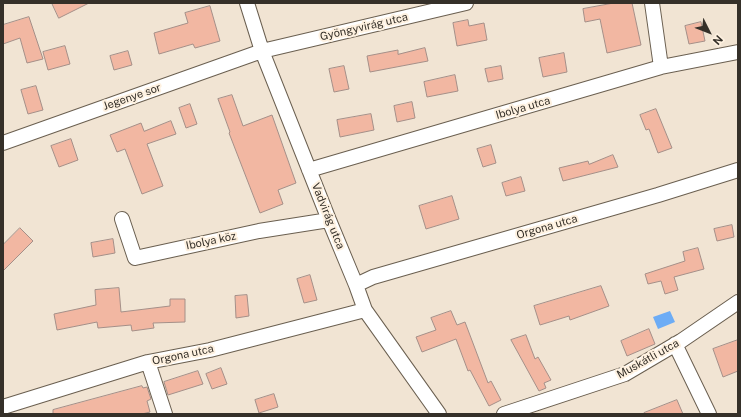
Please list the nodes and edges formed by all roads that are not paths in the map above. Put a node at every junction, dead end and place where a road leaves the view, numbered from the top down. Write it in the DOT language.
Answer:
graph roads {
  1 [pos="247,3"];
  2 [pos="466,3"];
  3 [pos="652,3"];
  4 [pos="262,51"];
  5 [pos="738,52"];
  6 [pos="662,67"];
  7 [pos="3,143"];
  8 [pos="309,170"];
  9 [pos="738,170"];
  10 [pos="122,219"];
  11 [pos="328,220"];
  12 [pos="356,285"];
  13 [pos="738,302"];
  14 [pos="365,310"];
  15 [pos="675,344"];
  16 [pos="148,362"];
  17 [pos="3,407"];
  18 [pos="165,414"];
  19 [pos="438,414"];
  20 [pos="504,414"];
  21 [pos="709,414"];
  1 -- 4 [label="street, Vadvirág utca"];
  2 -- 4 [label="street, Gyöngyvirág utca"];
  3 -- 6 [label="street"];
  4 -- 7 [label="street, Jegenye sor"];
  4 -- 8 [label="street, Vadvirág utca"];
  5 -- 6 [label="street, Ibolya utca"];
  6 -- 8 [label="street, Ibolya utca"];
  8 -- 11 [label="street, Vadvirág utca"];
  9 -- 12 [label="street, Orgona utca"];
  10 -- 11 [label="street, Ibolya köz"];
  11 -- 12 [label="street, Vadvirág utca"];
  12 -- 14 [label="street, Vadvirág utca"];
  13 -- 15 [label="street, Muskátli utca"];
  14 -- 16 [label="street, Orgona utca"];
  14 -- 19 [label="street, Vadvirág utca"];
  15 -- 20 [label="street, Muskátli utca"];
  15 -- 21 [label="street"];
  16 -- 17 [label="street, Orgona utca"];
  16 -- 18 [label="street"];
}
